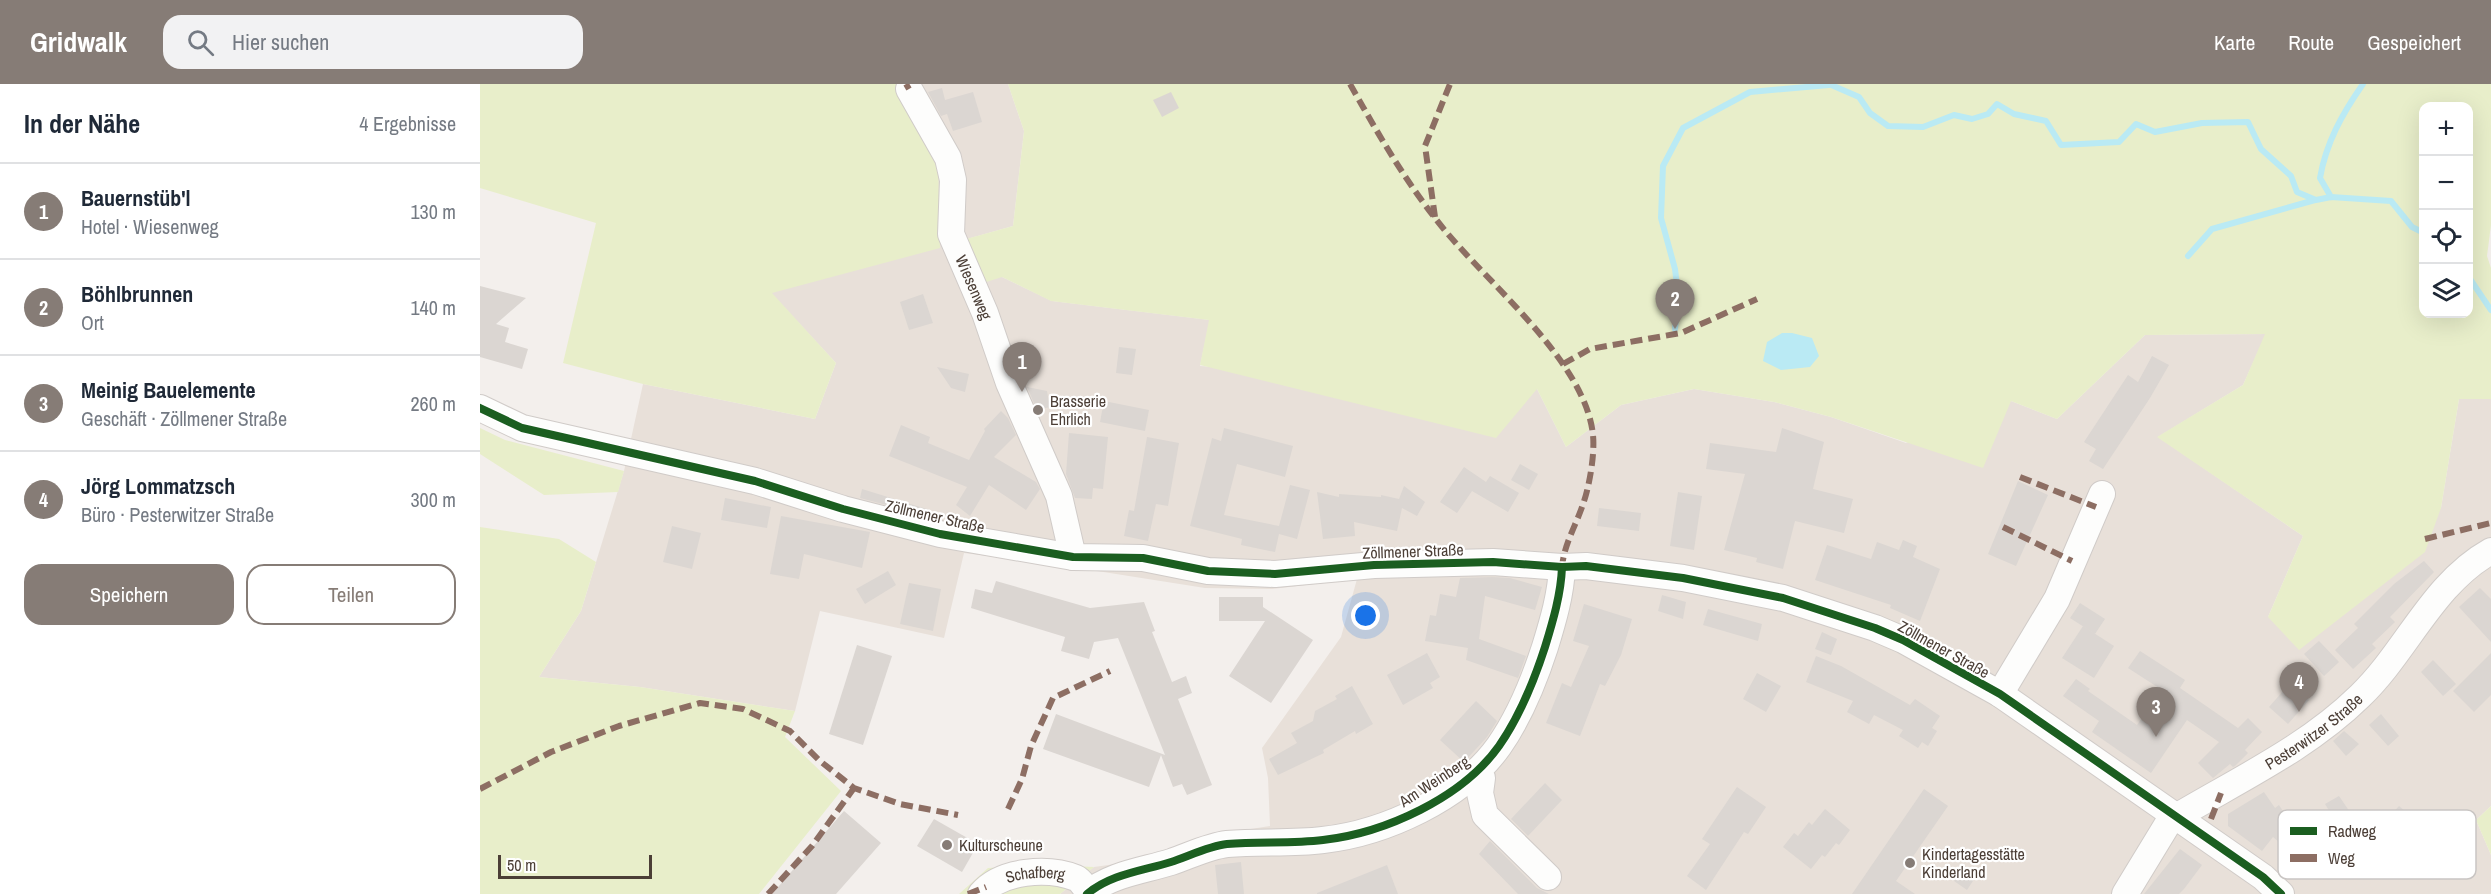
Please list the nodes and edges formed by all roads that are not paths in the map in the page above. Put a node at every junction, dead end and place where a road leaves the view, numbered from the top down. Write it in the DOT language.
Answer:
graph roads {
  1 [pos="909,89"];
  2 [pos="480,408"];
  3 [pos="2102,494"];
  4 [pos="2491,551"];
  5 [pos="1073,557"];
  6 [pos="1562,567"];
  7 [pos="2000,694"];
  8 [pos="1477,771"];
  9 [pos="2176,817"];
  10 [pos="1548,877"];
  11 [pos="1088,893"];
  12 [pos="981,894"];
  13 [pos="2125,894"];
  14 [pos="2281,894"];
  1 -- 5 [label="street, Wiesenweg"];
  2 -- 5 [label="street, Zöllmener Straße"];
  3 -- 7 [label="street"];
  4 -- 9 [label="street, Pesterwitzer Straße"];
  5 -- 6 [label="street, Zöllmener Straße"];
  6 -- 7 [label="street, Zöllmener Straße"];
  6 -- 8 [label="street, Am Weinberg"];
  7 -- 9 [label="street, Zöllmener Straße"];
  8 -- 10 [label="street"];
  8 -- 11 [label="street, Am Weinberg"];
  9 -- 13 [label="street, Pesterwitzer Straße"];
  9 -- 14 [label="street, Zöllmener Straße"];
  11 -- 12 [label="street, Schafberg"];
}
